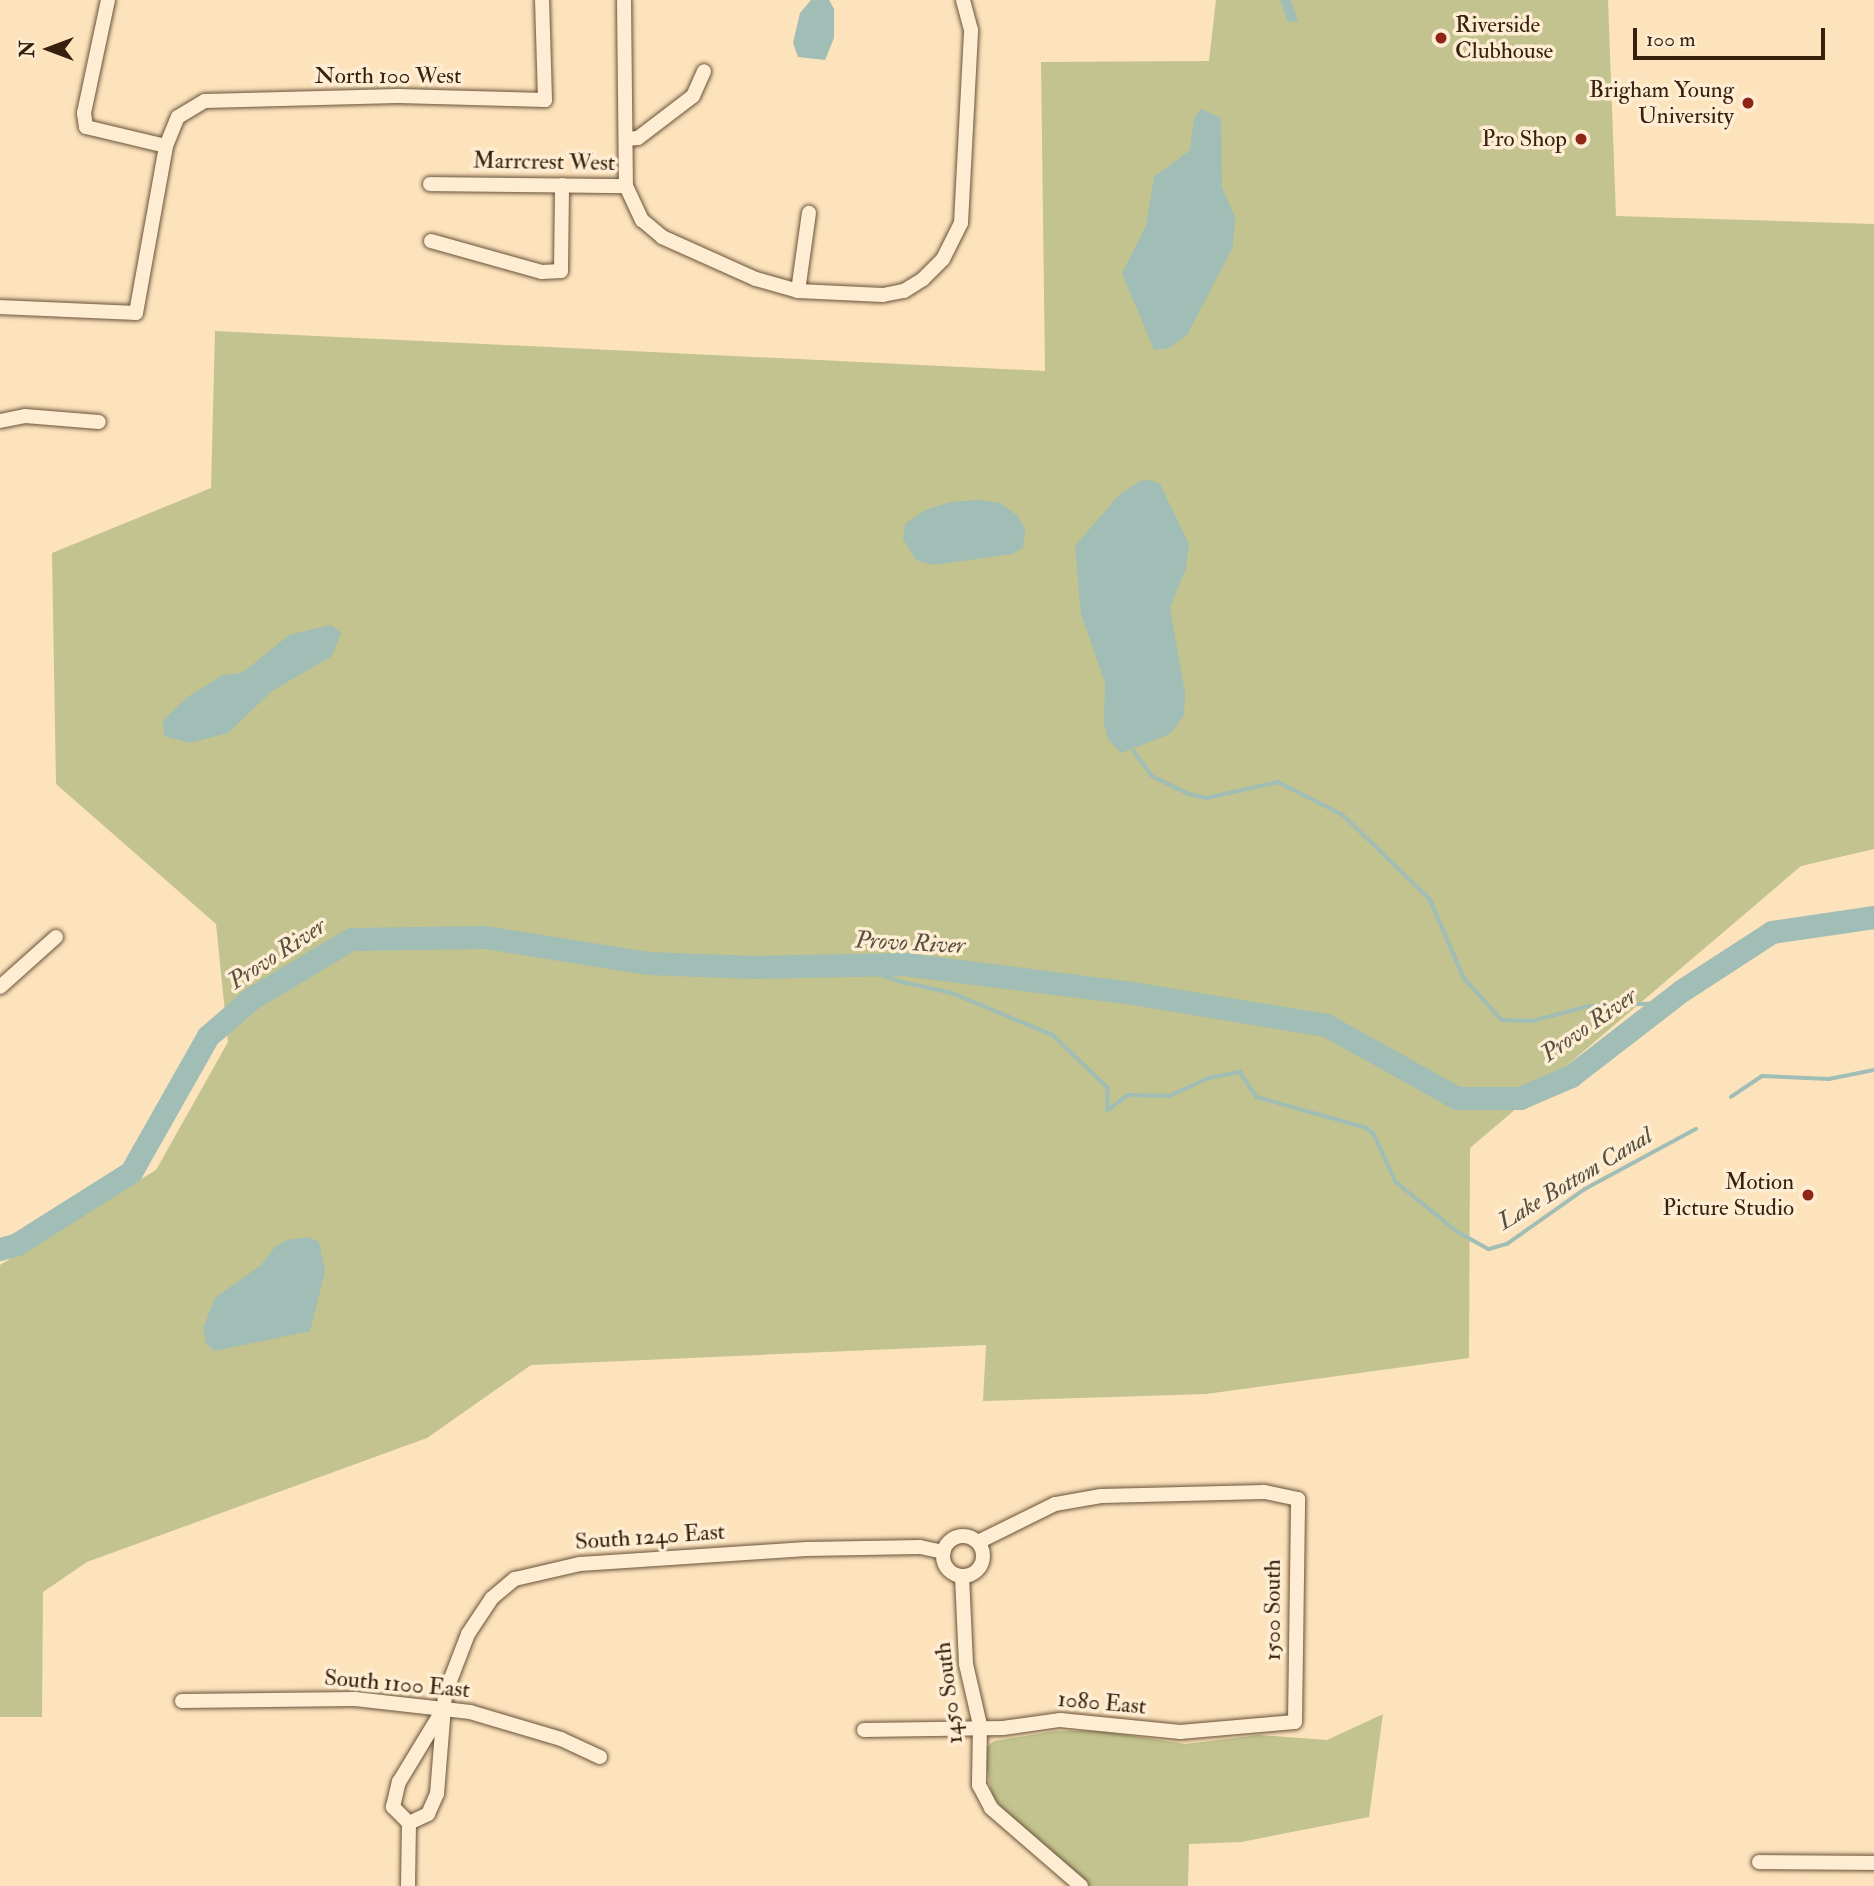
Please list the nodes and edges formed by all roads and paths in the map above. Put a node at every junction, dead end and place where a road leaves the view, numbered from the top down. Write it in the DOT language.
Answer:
graph roads {
  1 [pos="108,0"];
  2 [pos="542,0"];
  3 [pos="624,0"];
  4 [pos="963,0"];
  5 [pos="704,71"];
  6 [pos="626,139"];
  7 [pos="166,146"];
  8 [pos="430,184"];
  9 [pos="562,185"];
  10 [pos="626,186"];
  11 [pos="809,213"];
  12 [pos="431,242"];
  13 [pos="798,291"];
  14 [pos="0,307"];
  15 [pos="0,421"];
  16 [pos="99,422"];
  17 [pos="56,937"];
  18 [pos="0,987"];
  19 [pos="978,1542"];
  20 [pos="943,1552"];
  21 [pos="962,1576"];
  22 [pos="182,1701"];
  23 [pos="443,1709"];
  24 [pos="1295,1722"];
  25 [pos="980,1725"];
  26 [pos="864,1730"];
  27 [pos="600,1756"];
  28 [pos="409,1824"];
  29 [pos="1759,1862"];
  30 [pos="1874,1863"];
  31 [pos="408,1886"];
  32 [pos="1081,1886"];
  1 -- 7 [label="street"];
  2 -- 7 [label="street, North 100 West"];
  3 -- 6 [label="street"];
  4 -- 13 [label="street, Marrcrest West"];
  5 -- 6 [label="street"];
  6 -- 10 [label="street"];
  7 -- 14 [label="street"];
  8 -- 9 [label="street, Marrcrest West"];
  9 -- 10 [label="street, Marrcrest West"];
  9 -- 12 [label="street"];
  10 -- 13 [label="street, Marrcrest West"];
  11 -- 13 [label="street"];
  15 -- 16 [label="street"];
  17 -- 18 [label="street"];
  19 -- 20 [label="street"];
  19 -- 21 [label="street"];
  19 -- 24 [label="street, 1500 South"];
  20 -- 21 [label="street"];
  20 -- 23 [label="street, South 1240 East"];
  21 -- 25 [label="street, 1450 South"];
  22 -- 23 [label="street, South 1100 East"];
  23 -- 27 [label="street, South 1100 East"];
  23 -- 28 [label="street"];
  23 -- 28 [label="street"];
  24 -- 25 [label="street, 1080 East"];
  25 -- 26 [label="street, 1080 East"];
  25 -- 32 [label="street, 1450 South"];
  28 -- 31 [label="street"];
  29 -- 30 [label="street"];
}
